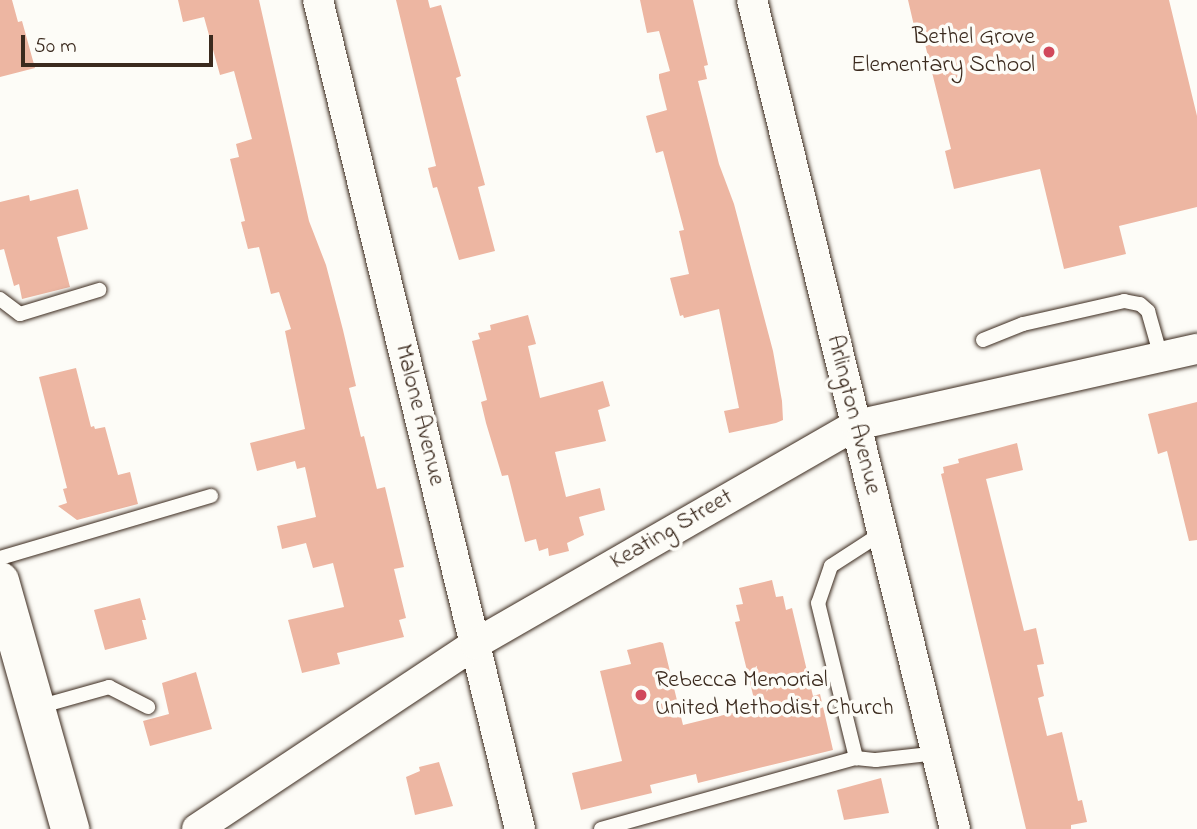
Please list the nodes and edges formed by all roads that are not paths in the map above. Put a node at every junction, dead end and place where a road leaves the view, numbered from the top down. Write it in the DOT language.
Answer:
graph roads {
  1 [pos="318,0"];
  2 [pos="752,0"];
  3 [pos="99,290"];
  4 [pos="0,299"];
  5 [pos="983,340"];
  6 [pos="1197,349"];
  7 [pos="1161,357"];
  8 [pos="856,425"];
  9 [pos="211,496"];
  10 [pos="883,533"];
  11 [pos="0,558"];
  12 [pos="0,581"];
  13 [pos="7,633"];
  14 [pos="475,644"];
  15 [pos="37,707"];
  16 [pos="148,707"];
  17 [pos="937,753"];
  18 [pos="856,758"];
  19 [pos="70,829"];
  20 [pos="197,829"];
  21 [pos="520,829"];
  22 [pos="601,829"];
  23 [pos="955,829"];
  1 -- 14 [label="street, Malone Avenue"];
  2 -- 8 [label="street, Arlington Avenue"];
  3 -- 4 [label="lane"];
  5 -- 7 [label="lane"];
  6 -- 7 [label="street, Keating Street"];
  7 -- 8 [label="street, Keating Street"];
  8 -- 10 [label="street, Arlington Avenue"];
  8 -- 14 [label="street, Keating Street"];
  9 -- 11 [label="lane"];
  10 -- 17 [label="street, Arlington Avenue"];
  10 -- 18 [label="lane"];
  12 -- 13 [label="main road"];
  13 -- 15 [label="main road"];
  14 -- 20 [label="street, Keating Street"];
  14 -- 21 [label="street, Malone Avenue"];
  15 -- 16 [label="lane"];
  15 -- 19 [label="main road"];
  17 -- 18 [label="lane"];
  17 -- 23 [label="street, Arlington Avenue"];
  18 -- 22 [label="lane"];
}
